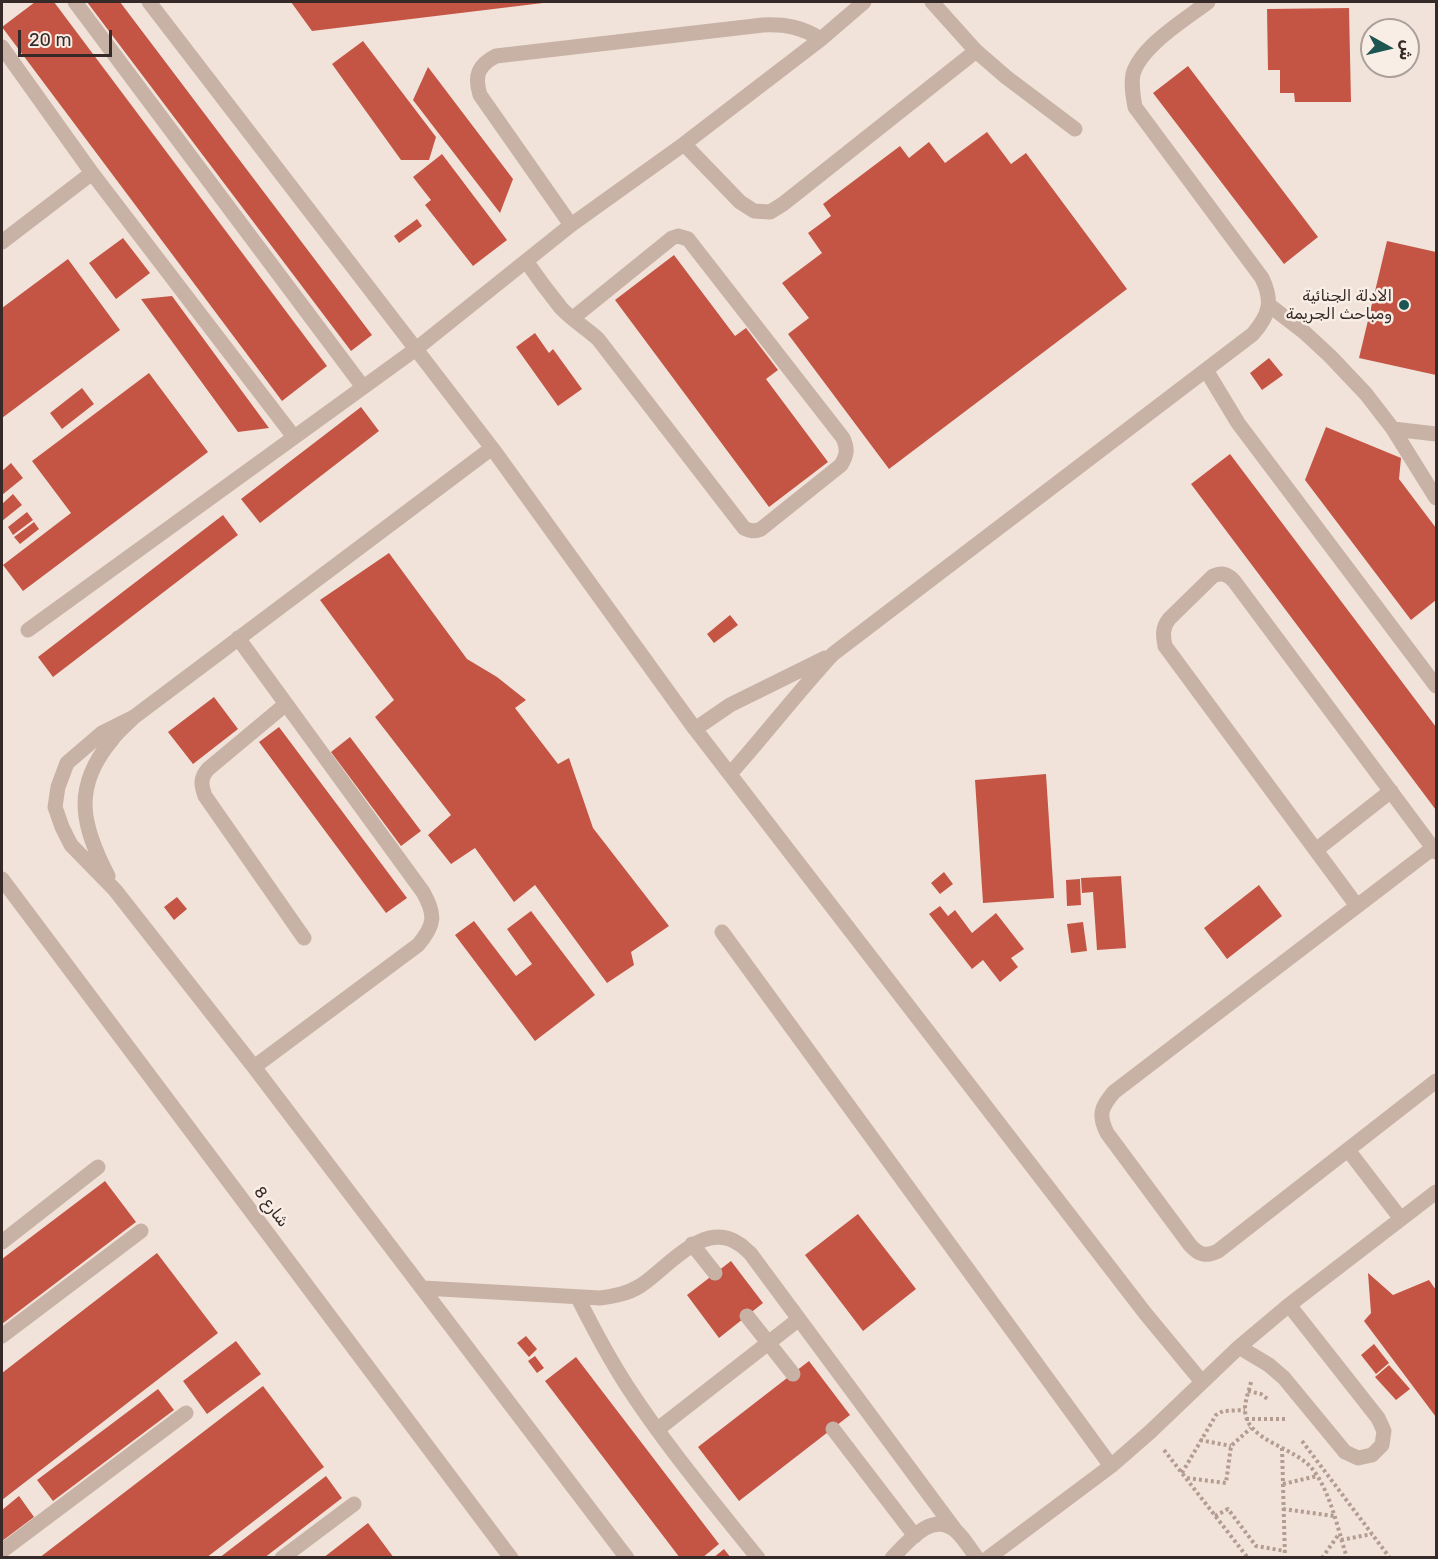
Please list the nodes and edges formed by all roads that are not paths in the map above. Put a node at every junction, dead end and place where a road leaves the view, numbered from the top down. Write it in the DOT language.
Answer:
graph roads {
  1 [pos="75,2"];
  2 [pos="149,2"];
  3 [pos="864,2"];
  4 [pos="932,2"];
  5 [pos="1208,2"];
  6 [pos="821,39"];
  7 [pos="2,47"];
  8 [pos="976,51"];
  9 [pos="1075,129"];
  10 [pos="684,144"];
  11 [pos="92,173"];
  12 [pos="571,225"];
  13 [pos="2,242"];
  14 [pos="526,261"];
  15 [pos="1269,305"];
  16 [pos="573,318"];
  17 [pos="416,349"];
  18 [pos="1206,370"];
  19 [pos="363,387"];
  20 [pos="1393,429"];
  21 [pos="1437,435"];
  22 [pos="294,437"];
  23 [pos="492,448"];
  24 [pos="1437,498"];
  25 [pos="27,630"];
  26 [pos="238,638"];
  27 [pos="833,654"];
  28 [pos="1437,686"];
  29 [pos="286,704"];
  30 [pos="134,717"];
  31 [pos="695,729"];
  32 [pos="729,774"];
  33 [pos="1391,791"];
  34 [pos="1316,850"];
  35 [pos="1435,850"];
  36 [pos="2,879"];
  37 [pos="114,890"];
  38 [pos="1357,906"];
  39 [pos="722,932"];
  40 [pos="304,938"];
  41 [pos="254,1068"];
  42 [pos="1437,1081"];
  43 [pos="1348,1150"];
  44 [pos="98,1167"];
  45 [pos="1433,1199"];
  46 [pos="1401,1219"];
  47 [pos="141,1231"];
  48 [pos="2,1242"];
  49 [pos="692,1244"];
  50 [pos="715,1273"];
  51 [pos="423,1288"];
  52 [pos="578,1298"];
  53 [pos="1289,1305"];
  54 [pos="747,1316"];
  55 [pos="799,1319"];
  56 [pos="2,1336"];
  57 [pos="768,1343"];
  58 [pos="1239,1347"];
  59 [pos="793,1374"];
  60 [pos="1202,1382"];
  61 [pos="186,1413"];
  62 [pos="658,1429"];
  63 [pos="833,1429"];
  64 [pos="1111,1466"];
  65 [pos="354,1504"];
  66 [pos="956,1531"];
  67 [pos="915,1536"];
  68 [pos="2,1551"];
  69 [pos="282,1557"];
  70 [pos="511,1557"];
  71 [pos="627,1557"];
  72 [pos="758,1557"];
  73 [pos="892,1557"];
  74 [pos="977,1557"];
  75 [pos="988,1557"];
  1 -- 19 [label="street"];
  2 -- 17 [label="street"];
  3 -- 6 [label="street"];
  4 -- 8 [label="street"];
  5 -- 15 [label="street"];
  6 -- 10 [label="street"];
  6 -- 12 [label="street"];
  7 -- 11 [label="street"];
  8 -- 9 [label="street"];
  8 -- 10 [label="street"];
  10 -- 12 [label="street"];
  11 -- 13 [label="street"];
  11 -- 22 [label="street"];
  12 -- 14 [label="street"];
  14 -- 16 [label="street"];
  14 -- 17 [label="street"];
  15 -- 18 [label="street"];
  15 -- 20 [label="street"];
  16 -- 16 [label="street"];
  17 -- 19 [label="street"];
  17 -- 23 [label="street"];
  18 -- 27 [label="street"];
  18 -- 28 [label="street"];
  19 -- 22 [label="street"];
  20 -- 21 [label="street"];
  20 -- 24 [label="street"];
  22 -- 25 [label="street"];
  23 -- 26 [label="street"];
  23 -- 31 [label="street"];
  26 -- 29 [label="street"];
  26 -- 30 [label="street"];
  27 -- 31 [label="street"];
  27 -- 32 [label="street"];
  29 -- 40 [label="street"];
  29 -- 41 [label="street"];
  30 -- 37 [label="street"];
  30 -- 37 [label="street"];
  31 -- 32 [label="street"];
  32 -- 60 [label="street"];
  33 -- 34 [label="street"];
  33 -- 34 [label="street"];
  33 -- 35 [label="street"];
  34 -- 38 [label="street"];
  35 -- 38 [label="street"];
  36 -- 70 [label="street, شارع 8"];
  37 -- 41 [label="street"];
  38 -- 43 [label="street"];
  39 -- 64 [label="street"];
  41 -- 51 [label="street"];
  42 -- 43 [label="street"];
  43 -- 46 [label="street"];
  44 -- 48 [label="street"];
  45 -- 46 [label="street"];
  46 -- 53 [label="street"];
  47 -- 56 [label="street"];
  49 -- 50 [label="street"];
  49 -- 52 [label="street"];
  49 -- 55 [label="street"];
  51 -- 52 [label="street"];
  51 -- 71 [label="street"];
  52 -- 62 [label="street"];
  53 -- 58 [label="street"];
  53 -- 58 [label="street"];
  54 -- 57 [label="street"];
  55 -- 57 [label="street"];
  55 -- 66 [label="street"];
  57 -- 59 [label="street"];
  57 -- 62 [label="street"];
  58 -- 60 [label="street"];
  60 -- 64 [label="street"];
  61 -- 68 [label="street"];
  62 -- 72 [label="street"];
  63 -- 67 [label="street"];
  64 -- 75 [label="street"];
  65 -- 69 [label="street"];
  66 -- 67 [label="street"];
  66 -- 74 [label="street"];
  67 -- 73 [label="street"];
}
